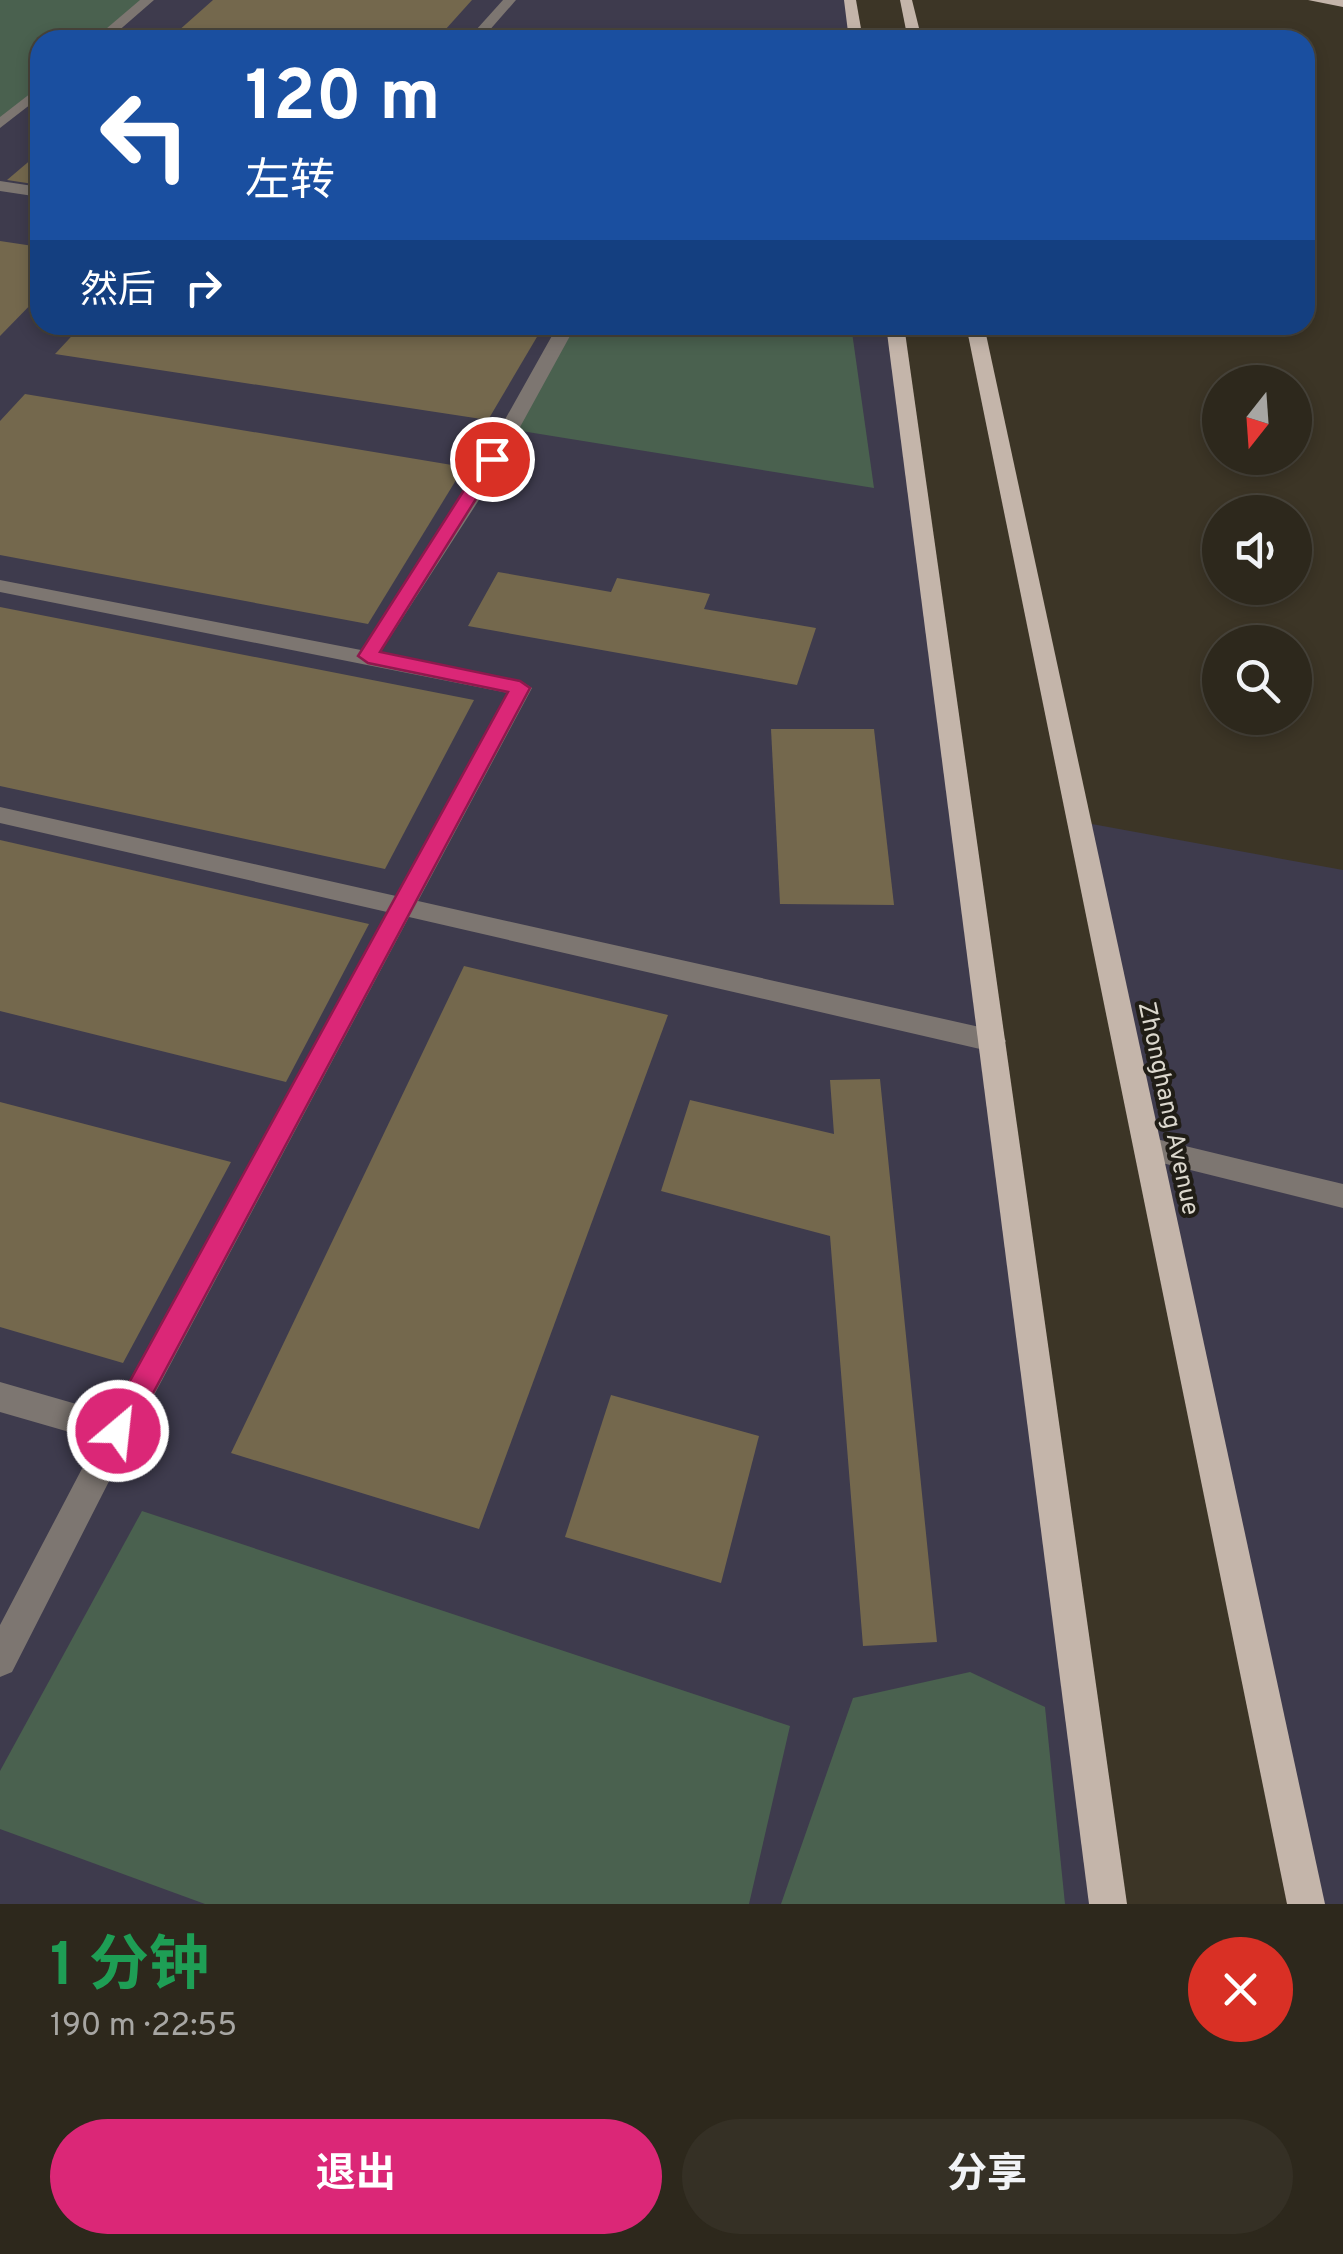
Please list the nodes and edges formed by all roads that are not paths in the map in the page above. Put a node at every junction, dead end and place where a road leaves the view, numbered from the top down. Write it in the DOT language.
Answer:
graph roads {
  1 [pos="148,0"];
  2 [pos="510,0"];
  3 [pos="850,0"];
  4 [pos="906,0"];
  5 [pos="1314,0"];
  6 [pos="1343,3"];
  7 [pos="112,30"];
  8 [pos="483,30"];
  9 [pos="854,30"];
  10 [pos="912,30"];
  11 [pos="30,98"];
  12 [pos="0,124"];
  13 [pos="0,186"];
  14 [pos="30,190"];
  15 [pos="561,335"];
  16 [pos="896,335"];
  17 [pos="977,335"];
  18 [pos="0,586"];
  19 [pos="368,656"];
  20 [pos="0,815"];
  21 [pos="403,904"];
  22 [pos="993,1041"];
  23 [pos="1148,1148"];
  24 [pos="1343,1196"];
  25 [pos="0,1397"];
  26 [pos="118,1431"];
  27 [pos="0,1660"];
  28 [pos="1108,1904"];
  29 [pos="1306,1904"];
  1 -- 7 [label="lane"];
  2 -- 8 [label="lane"];
  3 -- 9 [label="main road"];
  4 -- 10 [label="main road"];
  5 -- 6 [label="main road"];
  11 -- 12 [label="lane"];
  13 -- 14 [label="lane"];
  15 -- 19 [label="lane"];
  16 -- 22 [label="main road"];
  17 -- 23 [label="main road, Zhonghang Avenue"];
  18 -- 19 [label="lane"];
  19 -- 21 [label="lane"];
  20 -- 21 [label="lane"];
  21 -- 22 [label="lane"];
  21 -- 26 [label="lane"];
  22 -- 28 [label="main road"];
  23 -- 24 [label="lane"];
  23 -- 29 [label="main road, Zhonghang Avenue"];
  25 -- 26 [label="lane"];
  26 -- 27 [label="lane"];
}
